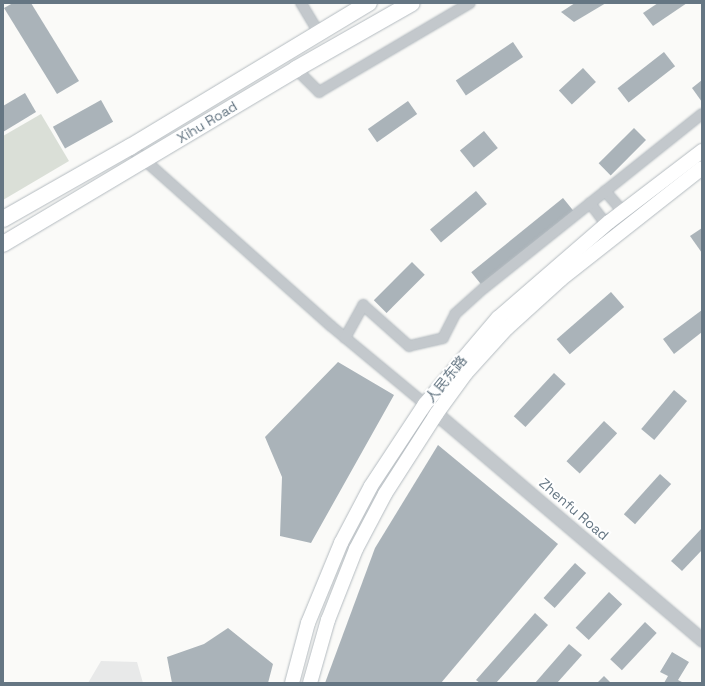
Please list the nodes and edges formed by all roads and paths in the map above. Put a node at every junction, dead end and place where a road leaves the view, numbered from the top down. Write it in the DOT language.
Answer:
graph roads {
  1 [pos="301,3"];
  2 [pos="369,3"];
  3 [pos="412,3"];
  4 [pos="470,3"];
  5 [pos="319,33"];
  6 [pos="296,69"];
  7 [pos="702,114"];
  8 [pos="130,147"];
  9 [pos="702,151"];
  10 [pos="144,159"];
  11 [pos="702,168"];
  12 [pos="605,191"];
  13 [pos="590,203"];
  14 [pos="623,212"];
  15 [pos="3,219"];
  16 [pos="606,224"];
  17 [pos="3,244"];
  18 [pos="345,338"];
  19 [pos="425,404"];
  20 [pos="437,413"];
  21 [pos="702,640"];
  22 [pos="292,683"];
  23 [pos="310,683"];
  1 -- 5 [label="street"];
  2 -- 5 [label="main road, Xihu Road"];
  3 -- 6 [label="main road, Xihu Road"];
  4 -- 6 [label="street"];
  5 -- 8 [label="main road, Xihu Road"];
  6 -- 10 [label="main road, Xihu Road"];
  7 -- 12 [label="street"];
  8 -- 10 [label="street"];
  8 -- 15 [label="main road, Xihu Road"];
  9 -- 14 [label="main road, 人民东路"];
  10 -- 17 [label="main road, Xihu Road"];
  10 -- 18 [label="street"];
  11 -- 20 [label="main road, 人民东路"];
  12 -- 13 [label="street"];
  12 -- 14 [label="street"];
  13 -- 16 [label="street"];
  13 -- 18 [label="street"];
  14 -- 16 [label="main road, 人民东路"];
  16 -- 19 [label="main road, 人民东路"];
  18 -- 19 [label="street"];
  19 -- 20 [label="street, Zhenfu Road"];
  19 -- 22 [label="main road, 人民东路"];
  20 -- 21 [label="street, Zhenfu Road"];
  20 -- 23 [label="main road, 人民东路"];
}
